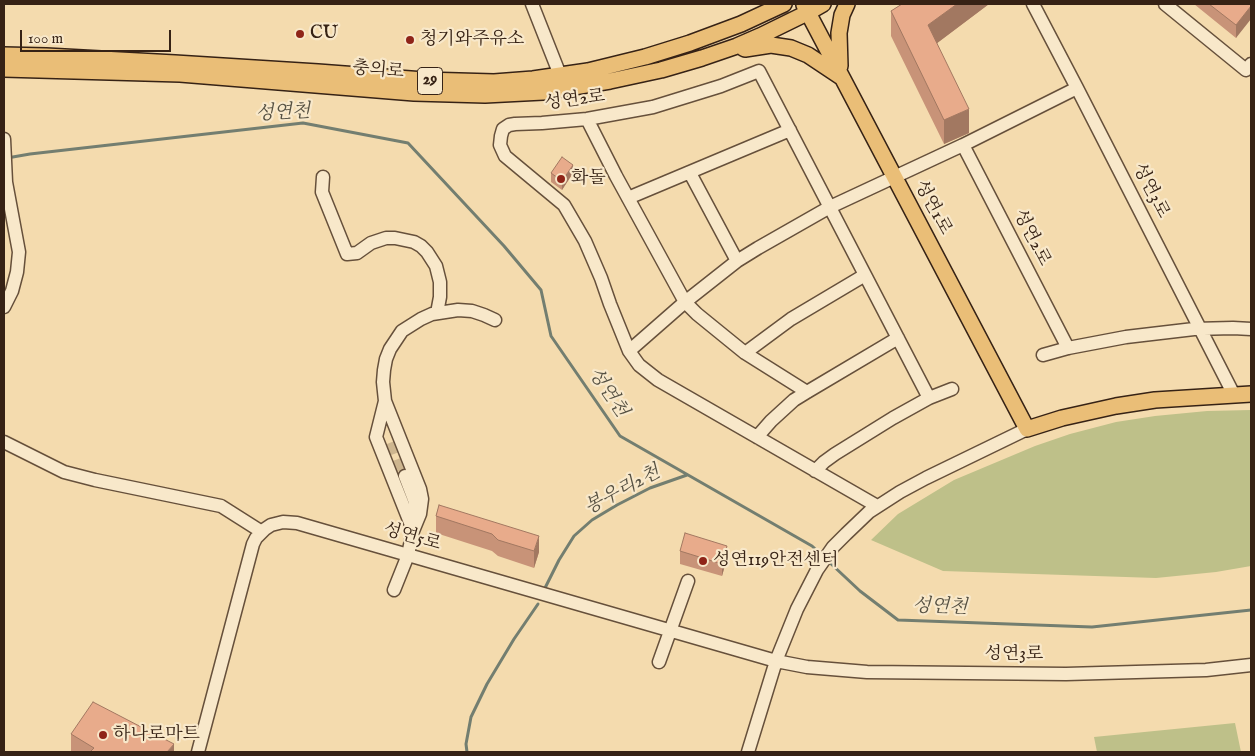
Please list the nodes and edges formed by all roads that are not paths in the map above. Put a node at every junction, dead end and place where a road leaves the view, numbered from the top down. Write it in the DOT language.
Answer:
graph roads {
  1 [pos="532,4"];
  2 [pos="784,4"];
  3 [pos="823,4"];
  4 [pos="847,4"];
  5 [pos="1033,4"];
  6 [pos="1165,4"];
  7 [pos="806,8"];
  8 [pos="752,19"];
  9 [pos="760,36"];
  10 [pos="737,46"];
  11 [pos="4,55"];
  12 [pos="46,56"];
  13 [pos="1251,64"];
  14 [pos="4,69"];
  15 [pos="32,70"];
  16 [pos="560,75"];
  17 [pos="843,78"];
  18 [pos="1077,88"];
  19 [pos="587,119"];
  20 [pos="790,130"];
  21 [pos="4,140"];
  22 [pos="963,145"];
  23 [pos="690,173"];
  24 [pos="894,176"];
  25 [pos="323,178"];
  26 [pos="628,198"];
  27 [pos="830,207"];
  28 [pos="737,261"];
  29 [pos="865,276"];
  30 [pos="685,302"];
  31 [pos="4,307"];
  32 [pos="437,313"];
  33 [pos="495,320"];
  34 [pos="1251,328"];
  35 [pos="1200,329"];
  36 [pos="898,338"];
  37 [pos="1068,348"];
  38 [pos="629,351"];
  39 [pos="744,353"];
  40 [pos="1043,355"];
  41 [pos="952,390"];
  42 [pos="807,392"];
  43 [pos="1251,394"];
  44 [pos="1234,395"];
  45 [pos="929,398"];
  46 [pos="385,401"];
  47 [pos="1027,429"];
  48 [pos="756,437"];
  49 [pos="4,442"];
  50 [pos="815,470"];
  51 [pos="405,476"];
  52 [pos="877,506"];
  53 [pos="413,531"];
  54 [pos="262,532"];
  55 [pos="408,555"];
  56 [pos="688,581"];
  57 [pos="394,590"];
  58 [pos="670,631"];
  59 [pos="659,662"];
  60 [pos="776,662"];
  61 [pos="1251,665"];
  62 [pos="198,752"];
  63 [pos="748,752"];
  1 -- 16 [label="street"];
  2 -- 8 [label="main road, 충의로 / 29"];
  3 -- 7 [label="main road, 충의로 / 29"];
  4 -- 17 [label="main road"];
  5 -- 18 [label="street, 성연3로"];
  6 -- 13 [label="street"];
  7 -- 9 [label="main road, 충의로 / 29"];
  7 -- 17 [label="main road, 성연1로"];
  8 -- 9 [label="main road"];
  8 -- 16 [label="main road, 충의로 / 29"];
  9 -- 10 [label="main road, 충의로 / 29"];
  10 -- 15 [label="main road, 충의로 / 29"];
  10 -- 17 [label="main road"];
  11 -- 12 [label="main road, 충의로 / 29"];
  12 -- 15 [label="main road"];
  12 -- 16 [label="main road, 충의로 / 29"];
  14 -- 15 [label="main road, 충의로 / 29"];
  17 -- 24 [label="main road, 성연1로"];
  18 -- 22 [label="street"];
  18 -- 35 [label="street, 성연3로"];
  19 -- 20 [label="street, 성연2로"];
  19 -- 26 [label="street"];
  19 -- 38 [label="street, 성연2로"];
  20 -- 23 [label="street"];
  20 -- 27 [label="street, 성연2로"];
  21 -- 31 [label="street"];
  22 -- 24 [label="street"];
  22 -- 37 [label="street, 성연2로"];
  23 -- 26 [label="street"];
  23 -- 28 [label="street"];
  24 -- 27 [label="street"];
  24 -- 47 [label="main road, 성연1로"];
  25 -- 32 [label="street"];
  26 -- 30 [label="street"];
  27 -- 28 [label="street"];
  27 -- 29 [label="street, 성연2로"];
  28 -- 30 [label="street"];
  29 -- 36 [label="street, 성연2로"];
  29 -- 39 [label="street"];
  30 -- 38 [label="street"];
  30 -- 39 [label="street"];
  32 -- 33 [label="street"];
  32 -- 46 [label="street"];
  34 -- 35 [label="street"];
  35 -- 37 [label="street"];
  35 -- 44 [label="street, 성연3로"];
  36 -- 42 [label="street"];
  36 -- 45 [label="street, 성연2로"];
  37 -- 40 [label="street"];
  38 -- 48 [label="street, 성연2로"];
  39 -- 42 [label="street"];
  41 -- 45 [label="street"];
  42 -- 48 [label="street"];
  43 -- 44 [label="main road"];
  44 -- 47 [label="main road"];
  45 -- 50 [label="street"];
  46 -- 53 [label="street"];
  46 -- 53 [label="street"];
  47 -- 52 [label="street"];
  48 -- 50 [label="street, 성연2로"];
  49 -- 54 [label="street"];
  50 -- 52 [label="street, 성연2로"];
  51 -- 53 [label="street"];
  52 -- 60 [label="street"];
  53 -- 55 [label="street"];
  54 -- 55 [label="street, 성연5로"];
  54 -- 62 [label="street"];
  55 -- 57 [label="street"];
  55 -- 58 [label="street, 성연5로"];
  56 -- 58 [label="street"];
  58 -- 59 [label="street"];
  58 -- 60 [label="street, 성연5로"];
  60 -- 61 [label="street, 성연3로"];
  60 -- 63 [label="street"];
}
